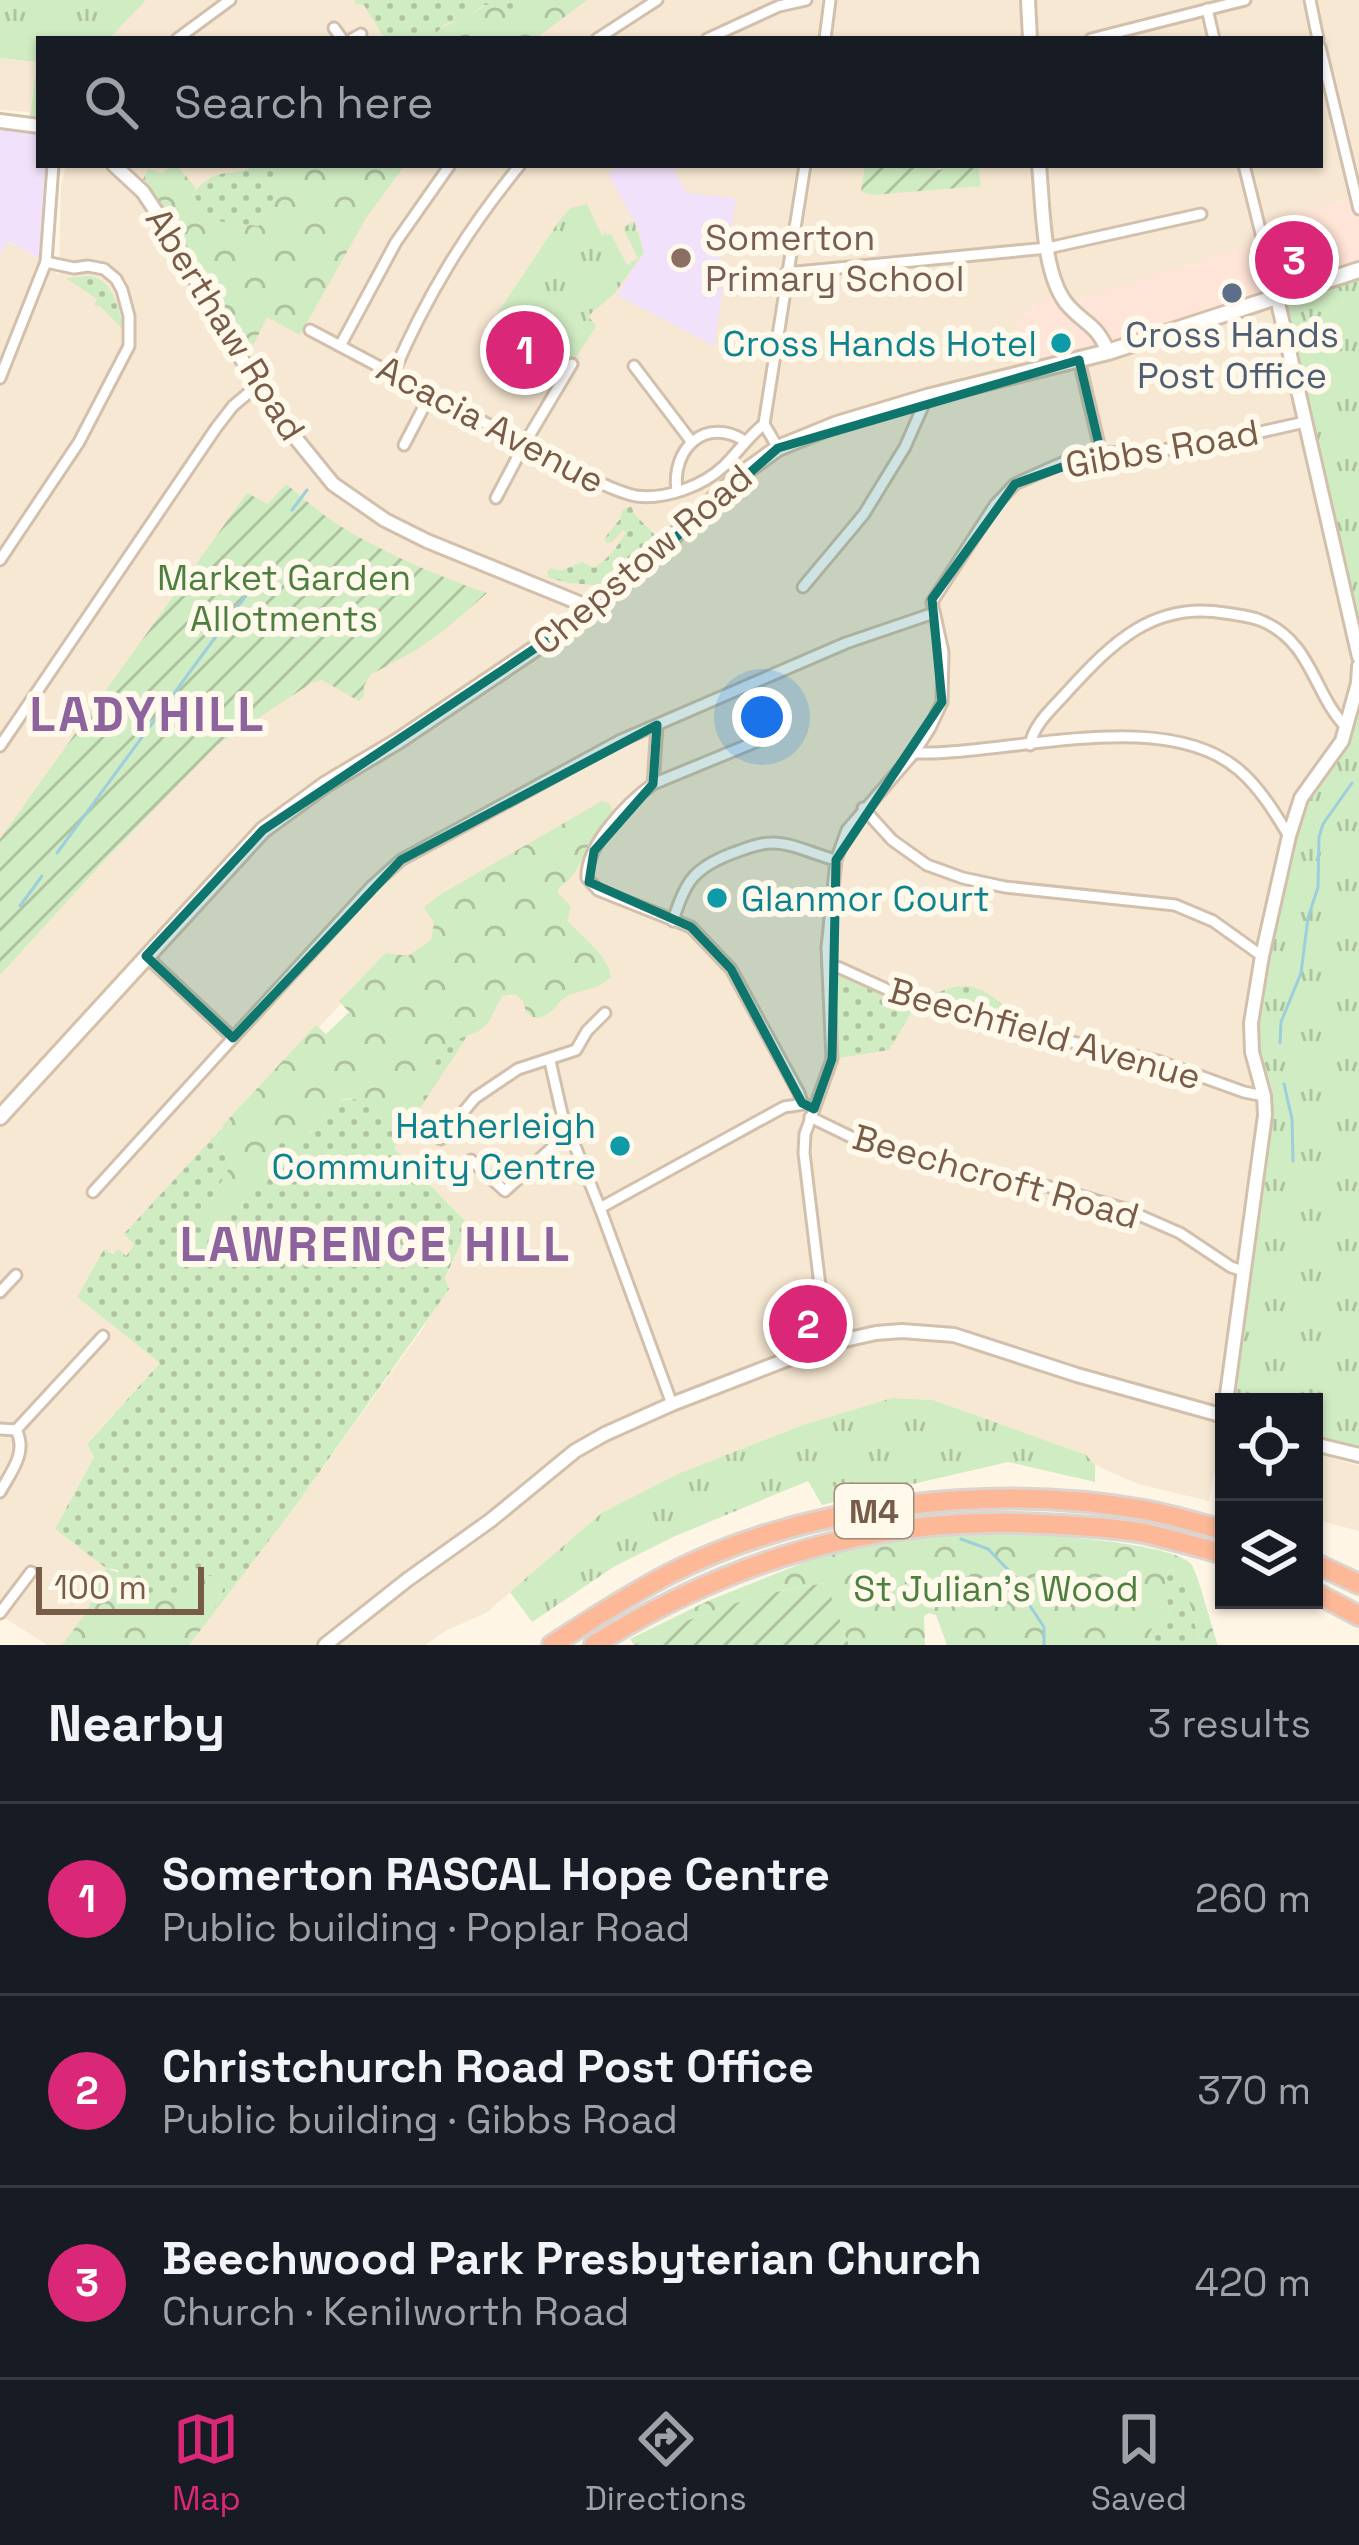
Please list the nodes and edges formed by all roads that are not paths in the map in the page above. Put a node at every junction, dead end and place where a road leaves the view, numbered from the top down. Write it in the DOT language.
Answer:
graph roads {
  1 [pos="230,0"];
  2 [pos="657,0"];
  3 [pos="806,0"];
  4 [pos="830,0"];
  5 [pos="1028,0"];
  6 [pos="1245,0"];
  7 [pos="1310,0"];
  8 [pos="1207,9"];
  9 [pos="334,28"];
  10 [pos="181,36"];
  11 [pos="340,36"];
  12 [pos="603,36"];
  13 [pos="714,36"];
  14 [pos="825,36"];
  15 [pos="1030,36"];
  16 [pos="1103,36"];
  17 [pos="1213,36"];
  18 [pos="1318,36"];
  19 [pos="1323,61"];
  20 [pos="0,121"];
  21 [pos="36,126"];
  22 [pos="53,168"];
  23 [pos="121,168"];
  24 [pos="448,168"];
  25 [pos="517,168"];
  26 [pos="804,168"];
  27 [pos="1039,168"];
  28 [pos="1245,168"];
  29 [pos="1359,209"];
  30 [pos="1201,214"];
  31 [pos="1048,248"];
  32 [pos="46,262"];
  33 [pos="1359,270"];
  34 [pos="786,273"];
  35 [pos="1277,298"];
  36 [pos="310,331"];
  37 [pos="340,346"];
  38 [pos="1108,352"];
  39 [pos="1079,361"];
  40 [pos="572,364"];
  41 [pos="634,366"];
  42 [pos="393,374"];
  43 [pos="0,378"];
  44 [pos="258,385"];
  45 [pos="430,395"];
  46 [pos="927,398"];
  47 [pos="1305,422"];
  48 [pos="764,424"];
  49 [pos="692,441"];
  50 [pos="745,441"];
  51 [pos="525,442"];
  52 [pos="404,446"];
  53 [pos="778,448"];
  54 [pos="1101,453"];
  55 [pos="677,491"];
  56 [pos="496,498"];
  57 [pos="0,560"];
  58 [pos="802,587"];
  59 [pos="594,609"];
  60 [pos="934,613"];
  61 [pos="1359,661"];
  62 [pos="657,725"];
  63 [pos="1347,728"];
  64 [pos="760,740"];
  65 [pos="1030,745"];
  66 [pos="0,746"];
  67 [pos="914,753"];
  68 [pos="653,784"];
  69 [pos="863,808"];
  70 [pos="1289,836"];
  71 [pos="836,860"];
  72 [pos="673,921"];
  73 [pos="146,956"];
  74 [pos="1262,956"];
  75 [pos="828,966"];
  76 [pos="605,1013"];
  77 [pos="233,1038"];
  78 [pos="550,1061"];
  79 [pos="1264,1096"];
  80 [pos="802,1103"];
  81 [pos="813,1113"];
  82 [pos="0,1117"];
  83 [pos="441,1139"];
  84 [pos="573,1141"];
  85 [pos="471,1160"];
  86 [pos="93,1192"];
  87 [pos="600,1208"];
  88 [pos="1243,1270"];
  89 [pos="16,1275"];
  90 [pos="0,1292"];
  91 [pos="103,1336"];
  92 [pos="827,1344"];
  93 [pos="1227,1393"];
  94 [pos="672,1404"];
  95 [pos="1215,1413"];
  96 [pos="0,1429"];
  97 [pos="16,1430"];
  98 [pos="1323,1446"];
  99 [pos="1359,1455"];
  100 [pos="0,1492"];
  101 [pos="1215,1528"];
  102 [pos="1215,1552"];
  103 [pos="1323,1567"];
  104 [pos="31,1572"];
  105 [pos="1359,1585"];
  106 [pos="1323,1597"];
  107 [pos="0,1613"];
  108 [pos="1359,1616"];
  109 [pos="325,1645"];
  110 [pos="552,1645"];
  111 [pos="593,1645"];
  1 -- 10 [label="street"];
  2 -- 12 [label="street"];
  3 -- 13 [label="street"];
  4 -- 14 [label="street"];
  5 -- 15 [label="street"];
  6 -- 8 [label="street"];
  7 -- 18 [label="street"];
  8 -- 16 [label="street"];
  8 -- 17 [label="street"];
  9 -- 11 [label="street"];
  19 -- 29 [label="street"];
  20 -- 21 [label="street"];
  22 -- 32 [label="street"];
  23 -- 44 [label="street, Aberthaw Road"];
  24 -- 37 [label="street"];
  25 -- 42 [label="street"];
  26 -- 34 [label="street"];
  27 -- 31 [label="street"];
  28 -- 35 [label="street"];
  30 -- 31 [label="street"];
  31 -- 34 [label="street"];
  31 -- 38 [label="street"];
  32 -- 43 [label="street"];
  32 -- 57 [label="street"];
  33 -- 35 [label="main road, Chepstow Road"];
  34 -- 48 [label="street"];
  35 -- 38 [label="main road, Chepstow Road"];
  35 -- 47 [label="street"];
  36 -- 37 [label="street, Acacia Avenue"];
  37 -- 42 [label="street, Acacia Avenue"];
  38 -- 39 [label="main road, Chepstow Road"];
  39 -- 46 [label="main road, Chepstow Road"];
  39 -- 54 [label="street"];
  40 -- 51 [label="street"];
  41 -- 49 [label="street"];
  42 -- 45 [label="street, Acacia Avenue"];
  44 -- 59 [label="street, Aberthaw Road"];
  44 -- 66 [label="street"];
  45 -- 51 [label="street, Acacia Avenue"];
  45 -- 52 [label="street"];
  46 -- 53 [label="main road, Chepstow Road"];
  46 -- 58 [label="street"];
  47 -- 54 [label="street, Gibbs Road"];
  47 -- 61 [label="street"];
  48 -- 50 [label="street"];
  48 -- 53 [label="street"];
  49 -- 50 [label="street"];
  49 -- 55 [label="street"];
  50 -- 55 [label="street"];
  51 -- 55 [label="street, Acacia Avenue"];
  51 -- 56 [label="street"];
  53 -- 59 [label="main road, Chepstow Road"];
  54 -- 60 [label="street, Gibbs Road"];
  59 -- 73 [label="main road, Chepstow Road"];
  60 -- 62 [label="street"];
  60 -- 67 [label="street"];
  61 -- 63 [label="street"];
  62 -- 68 [label="street"];
  62 -- 77 [label="street"];
  63 -- 65 [label="street"];
  63 -- 70 [label="street"];
  64 -- 68 [label="street"];
  65 -- 67 [label="street"];
  65 -- 70 [label="street"];
  67 -- 69 [label="street"];
  68 -- 72 [label="street"];
  69 -- 71 [label="street"];
  69 -- 74 [label="street"];
  70 -- 74 [label="street"];
  71 -- 72 [label="street"];
  71 -- 75 [label="street"];
  72 -- 80 [label="street"];
  73 -- 77 [label="street"];
  73 -- 82 [label="main road, Chepstow Road"];
  74 -- 79 [label="street"];
  75 -- 79 [label="street, Beechfield Avenue"];
  75 -- 81 [label="street"];
  76 -- 78 [label="street"];
  77 -- 86 [label="street"];
  78 -- 83 [label="street"];
  78 -- 84 [label="street"];
  79 -- 88 [label="street"];
  80 -- 81 [label="street, Beechcroft Road"];
  80 -- 87 [label="street"];
  81 -- 88 [label="street, Beechcroft Road"];
  81 -- 92 [label="street"];
  84 -- 85 [label="street"];
  84 -- 87 [label="street"];
  87 -- 94 [label="street"];
  88 -- 93 [label="street"];
  89 -- 90 [label="street"];
  91 -- 97 [label="street"];
  92 -- 94 [label="street"];
  92 -- 95 [label="street"];
  94 -- 109 [label="street"];
  96 -- 97 [label="street"];
  97 -- 100 [label="street"];
  98 -- 99 [label="street"];
  101 -- 110 [label="highway, M4"];
  102 -- 111 [label="highway, M4"];
  103 -- 105 [label="highway"];
  104 -- 107 [label="street"];
  106 -- 108 [label="highway"];
}
